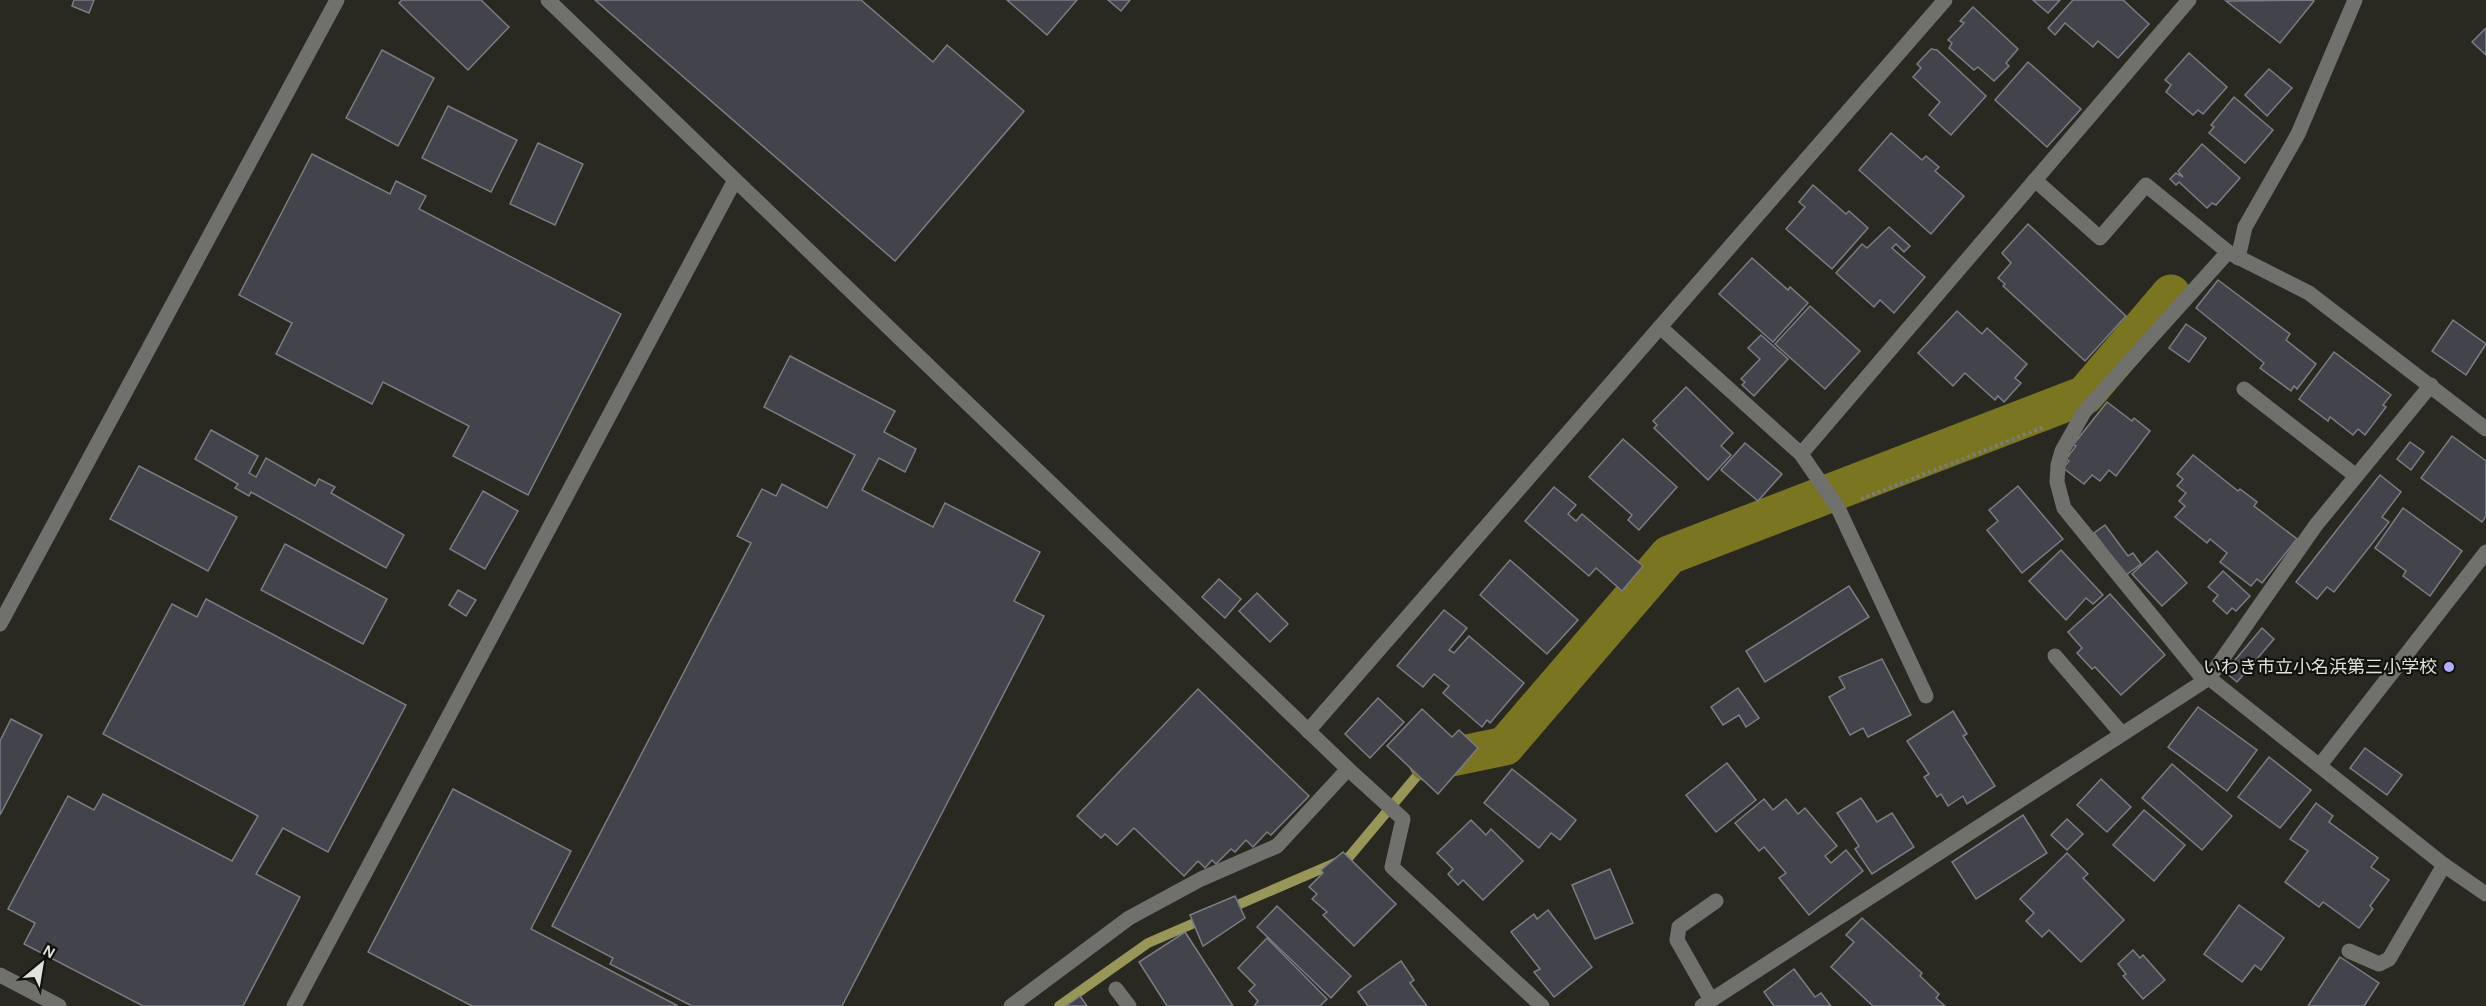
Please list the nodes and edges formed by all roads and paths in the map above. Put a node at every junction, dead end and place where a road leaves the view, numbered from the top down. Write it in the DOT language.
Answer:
graph roads {
  1 [pos="337,0"];
  2 [pos="548,0"];
  3 [pos="1946,0"];
  4 [pos="2189,0"];
  5 [pos="2355,0"];
  6 [pos="735,180"];
  7 [pos="2035,180"];
  8 [pos="2233,255"];
  9 [pos="1659,327"];
  10 [pos="2431,385"];
  11 [pos="2244,389"];
  12 [pos="2084,412"];
  13 [pos="2486,429"];
  14 [pos="1801,454"];
  15 [pos="2356,476"];
  16 [pos="1838,508"];
  17 [pos="2486,552"];
  18 [pos="0,624"];
  19 [pos="2055,656"];
  20 [pos="2207,679"];
  21 [pos="1926,696"];
  22 [pos="1308,731"];
  23 [pos="2122,734"];
  24 [pos="2320,765"];
  25 [pos="1347,769"];
  26 [pos="2444,865"];
  27 [pos="2486,894"];
  28 [pos="1716,901"];
  29 [pos="2349,951"];
  30 [pos="0,975"];
  31 [pos="1116,989"];
  32 [pos="1706,1003"];
  33 [pos="59,1006"];
  34 [pos="294,1006"];
  35 [pos="1011,1006"];
  36 [pos="1129,1006"];
  37 [pos="1542,1006"];
  1 -- 18 [label="street"];
  2 -- 6 [label="street"];
  3 -- 9 [label="street"];
  4 -- 7 [label="street"];
  5 -- 8 [label="street"];
  6 -- 22 [label="street"];
  6 -- 34 [label="street"];
  7 -- 8 [label="street"];
  7 -- 14 [label="street"];
  8 -- 10 [label="street"];
  8 -- 12 [label="street"];
  9 -- 14 [label="street"];
  9 -- 22 [label="street"];
  10 -- 13 [label="street"];
  10 -- 15 [label="street"];
  11 -- 15 [label="street"];
  12 -- 16 [label="path"];
  12 -- 20 [label="street"];
  14 -- 16 [label="street"];
  15 -- 20 [label="street"];
  16 -- 21 [label="street"];
  17 -- 24 [label="street"];
  19 -- 23 [label="street"];
  20 -- 23 [label="street"];
  20 -- 24 [label="street"];
  22 -- 25 [label="street"];
  23 -- 32 [label="street"];
  24 -- 26 [label="street"];
  25 -- 35 [label="street"];
  25 -- 37 [label="street"];
  26 -- 27 [label="street"];
  26 -- 29 [label="street"];
  28 -- 32 [label="street"];
  30 -- 33 [label="street"];
  31 -- 36 [label="street"];
}
